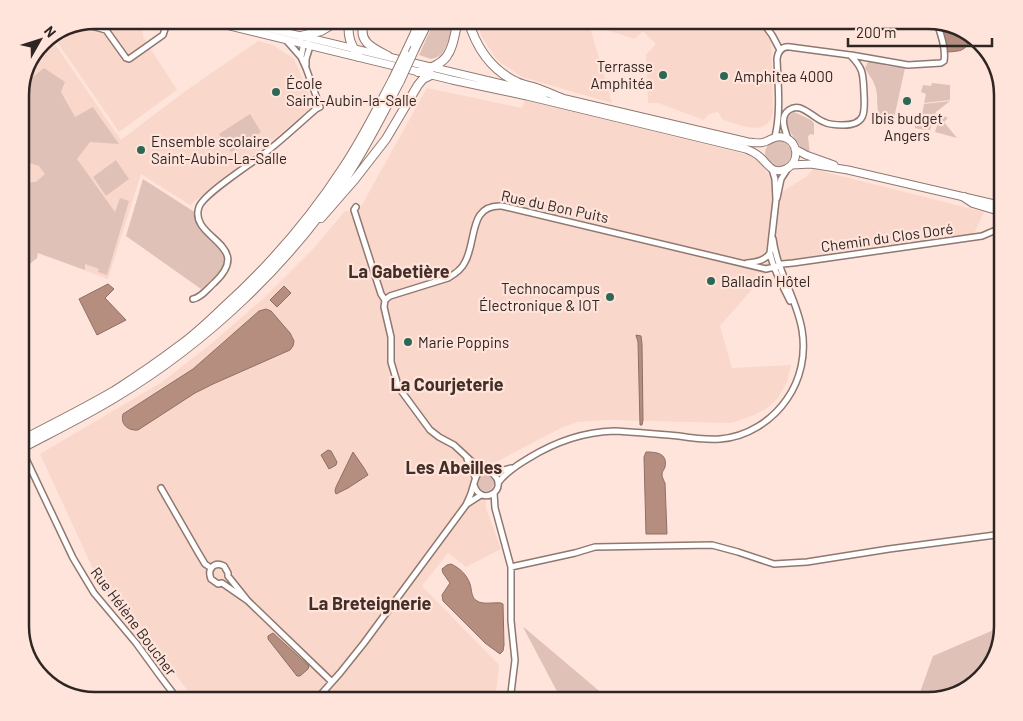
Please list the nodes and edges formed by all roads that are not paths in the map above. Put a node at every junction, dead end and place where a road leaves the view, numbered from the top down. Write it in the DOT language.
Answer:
graph roads {
  1 [pos="102,29"];
  2 [pos="165,29"];
  3 [pos="241,29"];
  4 [pos="272,29"];
  5 [pos="324,29"];
  6 [pos="330,29"];
  7 [pos="348,29"];
  8 [pos="362,29"];
  9 [pos="414,29"];
  10 [pos="418,29"];
  11 [pos="423,29"];
  12 [pos="456,29"];
  13 [pos="471,29"];
  14 [pos="768,29"];
  15 [pos="939,30"];
  16 [pos="301,36"];
  17 [pos="316,39"];
  18 [pos="286,40"];
  19 [pos="308,44"];
  20 [pos="412,45"];
  21 [pos="352,48"];
  22 [pos="780,50"];
  23 [pos="850,55"];
  24 [pos="388,56"];
  25 [pos="301,57"];
  26 [pos="358,57"];
  27 [pos="867,57"];
  28 [pos="306,68"];
  29 [pos="862,69"];
  30 [pos="432,71"];
  31 [pos="418,72"];
  32 [pos="396,80"];
  33 [pos="561,98"];
  34 [pos="646,122"];
  35 [pos="775,137"];
  36 [pos="788,139"];
  37 [pos="767,142"];
  38 [pos="796,149"];
  39 [pos="763,160"];
  40 [pos="790,167"];
  41 [pos="772,169"];
  42 [pos="848,170"];
  43 [pos="964,197"];
  44 [pos="776,200"];
  45 [pos="994,204"];
  46 [pos="356,207"];
  47 [pos="994,209"];
  48 [pos="308,229"];
  49 [pos="994,231"];
  50 [pos="773,239"];
  51 [pos="770,253"];
  52 [pos="746,264"];
  53 [pos="777,266"];
  54 [pos="193,299"];
  55 [pos="385,300"];
  56 [pos="29,436"];
  57 [pos="29,443"];
  58 [pos="466,456"];
  59 [pos="29,465"];
  60 [pos="517,465"];
  61 [pos="482,471"];
  62 [pos="492,473"];
  63 [pos="475,477"];
  64 [pos="498,483"];
  65 [pos="474,485"];
  66 [pos="161,488"];
  67 [pos="494,493"];
  68 [pos="484,495"];
  69 [pos="466,505"];
  70 [pos="495,508"];
  71 [pos="994,535"];
  72 [pos="511,567"];
  73 [pos="211,568"];
  74 [pos="228,576"];
  75 [pos="222,583"];
  76 [pos="248,601"];
  77 [pos="332,682"];
  78 [pos="172,692"];
  79 [pos="323,692"];
  80 [pos="511,692"];
  1 -- 2 [label="street"];
  3 -- 18 [label="main road"];
  4 -- 16 [label="main road"];
  5 -- 16 [label="highway"];
  6 -- 17 [label="highway"];
  7 -- 21 [label="highway"];
  8 -- 24 [label="highway"];
  9 -- 20 [label="highway"];
  10 -- 20 [label="highway"];
  11 -- 20 [label="highway"];
  12 -- 30 [label="highway"];
  13 -- 33 [label="highway"];
  14 -- 22 [label="street"];
  15 -- 27 [label="street"];
  16 -- 17 [label="main road"];
  16 -- 19 [label="street"];
  17 -- 19 [label="street"];
  17 -- 21 [label="main road"];
  18 -- 19 [label="main road"];
  18 -- 25 [label="street"];
  19 -- 25 [label="street"];
  19 -- 26 [label="main road"];
  19 -- 28 [label="street"];
  20 -- 32 [label="highway, bridge"];
  21 -- 24 [label="main road"];
  21 -- 26 [label="highway"];
  22 -- 23 [label="street"];
  22 -- 35 [label="street"];
  23 -- 27 [label="street"];
  23 -- 29 [label="street"];
  24 -- 30 [label="main road"];
  25 -- 28 [label="street"];
  26 -- 31 [label="main road"];
  27 -- 29 [label="street"];
  28 -- 54 [label="street"];
  29 -- 36 [label="street"];
  30 -- 31 [label="highway"];
  30 -- 33 [label="main road"];
  30 -- 34 [label="main road"];
  30 -- 48 [label="highway"];
  32 -- 48 [label="highway"];
  32 -- 56 [label="highway"];
  33 -- 34 [label="main road"];
  34 -- 37 [label="main road"];
  34 -- 39 [label="main road"];
  35 -- 36 [label="main road"];
  35 -- 37 [label="main road"];
  36 -- 38 [label="main road"];
  37 -- 39 [label="main road"];
  38 -- 40 [label="main road"];
  38 -- 42 [label="main road"];
  39 -- 41 [label="main road"];
  40 -- 41 [label="main road"];
  40 -- 42 [label="main road"];
  40 -- 44 [label="street"];
  41 -- 44 [label="street"];
  42 -- 43 [label="main road"];
  43 -- 45 [label="main road"];
  43 -- 47 [label="highway"];
  44 -- 50 [label="street"];
  46 -- 55 [label="street"];
  48 -- 57 [label="highway"];
  49 -- 53 [label="street, Chemin du Clos Doré"];
  50 -- 51 [label="street"];
  50 -- 53 [label="street"];
  51 -- 52 [label="street"];
  51 -- 53 [label="street"];
  52 -- 53 [label="street, Rue du Bon Puits"];
  52 -- 55 [label="street, Rue du Bon Puits"];
  53 -- 60 [label="street"];
  55 -- 58 [label="street"];
  58 -- 61 [label="street"];
  58 -- 63 [label="street"];
  59 -- 78 [label="street, Rue Hélène Boucher, bridge"];
  60 -- 62 [label="street"];
  60 -- 64 [label="street"];
  61 -- 62 [label="street"];
  61 -- 63 [label="street"];
  62 -- 64 [label="street"];
  63 -- 65 [label="street"];
  64 -- 67 [label="street"];
  65 -- 68 [label="street"];
  65 -- 69 [label="street"];
  66 -- 73 [label="street"];
  67 -- 68 [label="street"];
  67 -- 70 [label="street"];
  68 -- 69 [label="street"];
  68 -- 70 [label="street"];
  69 -- 77 [label="street"];
  70 -- 72 [label="street"];
  71 -- 72 [label="street"];
  72 -- 80 [label="street"];
  73 -- 74 [label="street"];
  73 -- 75 [label="street"];
  74 -- 75 [label="street"];
  74 -- 76 [label="street"];
  75 -- 76 [label="street"];
  76 -- 77 [label="street"];
  77 -- 79 [label="street"];
}
